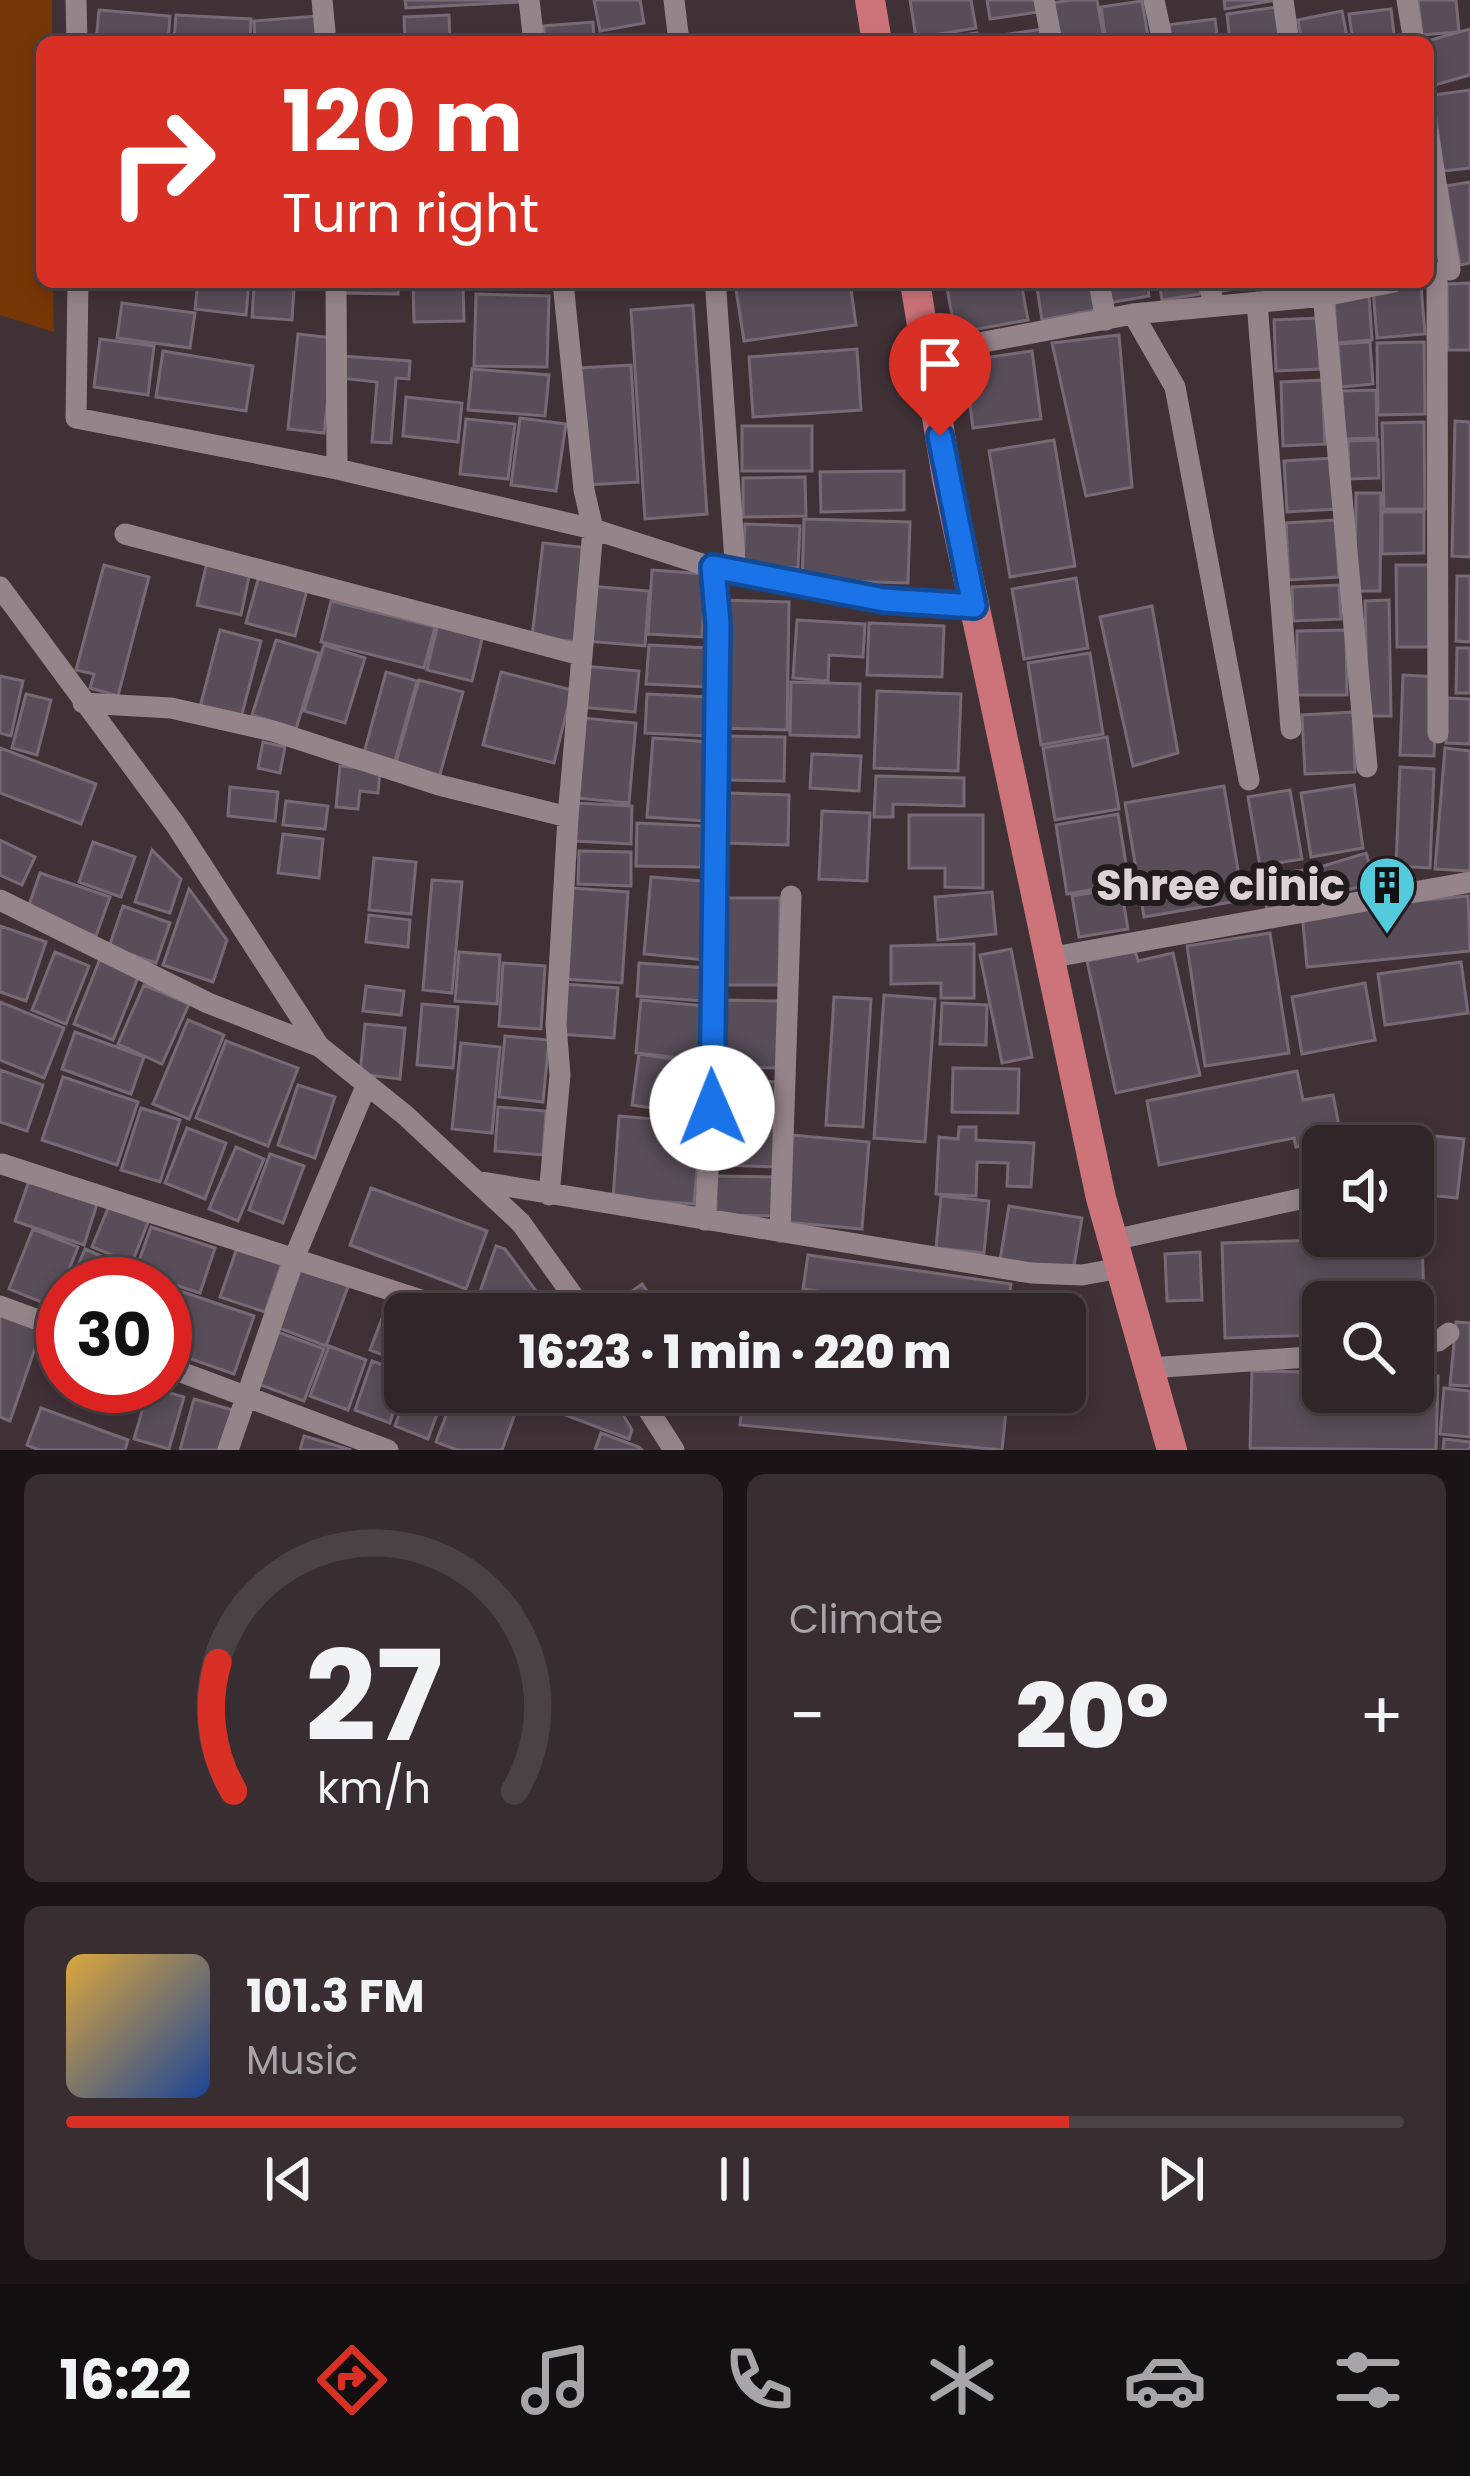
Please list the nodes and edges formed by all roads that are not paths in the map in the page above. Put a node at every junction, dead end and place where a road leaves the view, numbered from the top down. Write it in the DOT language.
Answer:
graph roads {
  1 [pos="76,0"];
  2 [pos="322,0"];
  3 [pos="529,0"];
  4 [pos="674,0"];
  5 [pos="870,0"];
  6 [pos="1044,0"];
  7 [pos="1154,0"];
  8 [pos="1283,0"];
  9 [pos="1407,0"];
  10 [pos="77,36"];
  11 [pos="325,36"];
  12 [pos="533,36"];
  13 [pos="679,36"];
  14 [pos="876,36"];
  15 [pos="1051,36"];
  16 [pos="1161,36"];
  17 [pos="1288,36"];
  18 [pos="1413,36"];
  19 [pos="1434,179"];
  20 [pos="1446,272"];
  21 [pos="77,288"];
  22 [pos="336,288"];
  23 [pos="564,288"];
  24 [pos="916,288"];
  25 [pos="1100,288"];
  26 [pos="1210,288"];
  27 [pos="1323,289"];
  28 [pos="716,292"];
  29 [pos="1257,302"];
  30 [pos="1214,306"];
  31 [pos="1133,314"];
  32 [pos="1106,320"];
  33 [pos="926,353"];
  34 [pos="338,469"];
  35 [pos="593,530"];
  36 [pos="125,534"];
  37 [pos="713,567"];
  38 [pos="736,574"];
  39 [pos="1,596"];
  40 [pos="974,606"];
  41 [pos="581,655"];
  42 [pos="83,703"];
  43 [pos="1291,729"];
  44 [pos="1438,733"];
  45 [pos="1367,767"];
  46 [pos="1249,780"];
  47 [pos="568,817"];
  48 [pos="1470,882"];
  49 [pos="791,896"];
  50 [pos="0,900"];
  51 [pos="1048,958"];
  52 [pos="319,1046"];
  53 [pos="367,1084"];
  54 [pos="2,1164"];
  55 [pos="472,1180"];
  56 [pos="549,1195"];
  57 [pos="1302,1200"];
  58 [pos="704,1220"];
  59 [pos="780,1232"];
  60 [pos="1117,1254"];
  61 [pos="295,1256"];
  62 [pos="403,1293"];
  63 [pos="571,1293"];
  64 [pos="0,1306"];
  65 [pos="36,1319"];
  66 [pos="1449,1333"];
  67 [pos="1434,1342"];
  68 [pos="1302,1357"];
  69 [pos="1149,1368"];
  70 [pos="192,1377"];
  71 [pos="244,1397"];
  72 [pos="650,1413"];
  73 [pos="228,1450"];
  74 [pos="388,1450"];
  75 [pos="674,1450"];
  76 [pos="1172,1450"];
  1 -- 10 [label="street"];
  2 -- 11 [label="street"];
  3 -- 12 [label="street"];
  4 -- 13 [label="street"];
  5 -- 14 [label="main road"];
  6 -- 15 [label="street"];
  7 -- 16 [label="street"];
  8 -- 17 [label="street"];
  9 -- 18 [label="street"];
  19 -- 20 [label="street"];
  20 -- 44 [label="street"];
  21 -- 34 [label="street"];
  22 -- 34 [label="street"];
  23 -- 35 [label="street"];
  24 -- 33 [label="main road"];
  25 -- 32 [label="street"];
  26 -- 30 [label="street"];
  27 -- 29 [label="street"];
  27 -- 45 [label="street"];
  28 -- 38 [label="street"];
  29 -- 30 [label="street"];
  29 -- 43 [label="street"];
  30 -- 31 [label="street"];
  31 -- 32 [label="street"];
  31 -- 46 [label="street"];
  32 -- 33 [label="street"];
  33 -- 40 [label="main road"];
  34 -- 35 [label="street"];
  35 -- 37 [label="street"];
  35 -- 41 [label="street"];
  36 -- 41 [label="street"];
  37 -- 38 [label="street"];
  37 -- 58 [label="street"];
  38 -- 40 [label="street"];
  39 -- 42 [label="street"];
  40 -- 51 [label="main road"];
  41 -- 47 [label="street"];
  42 -- 47 [label="street"];
  42 -- 52 [label="street"];
  47 -- 56 [label="street"];
  48 -- 51 [label="street"];
  49 -- 59 [label="street"];
  50 -- 52 [label="street"];
  51 -- 60 [label="main road"];
  52 -- 53 [label="street"];
  53 -- 55 [label="street"];
  53 -- 61 [label="street"];
  54 -- 61 [label="street"];
  55 -- 56 [label="street"];
  55 -- 63 [label="street"];
  56 -- 58 [label="street"];
  57 -- 60 [label="street"];
  58 -- 59 [label="street"];
  59 -- 60 [label="street"];
  60 -- 69 [label="main road"];
  61 -- 62 [label="street"];
  61 -- 71 [label="street"];
  64 -- 65 [label="street"];
  66 -- 67 [label="street"];
  68 -- 69 [label="street"];
  69 -- 76 [label="main road"];
  70 -- 71 [label="street"];
  71 -- 73 [label="street"];
  71 -- 74 [label="street"];
  72 -- 75 [label="street"];
}
